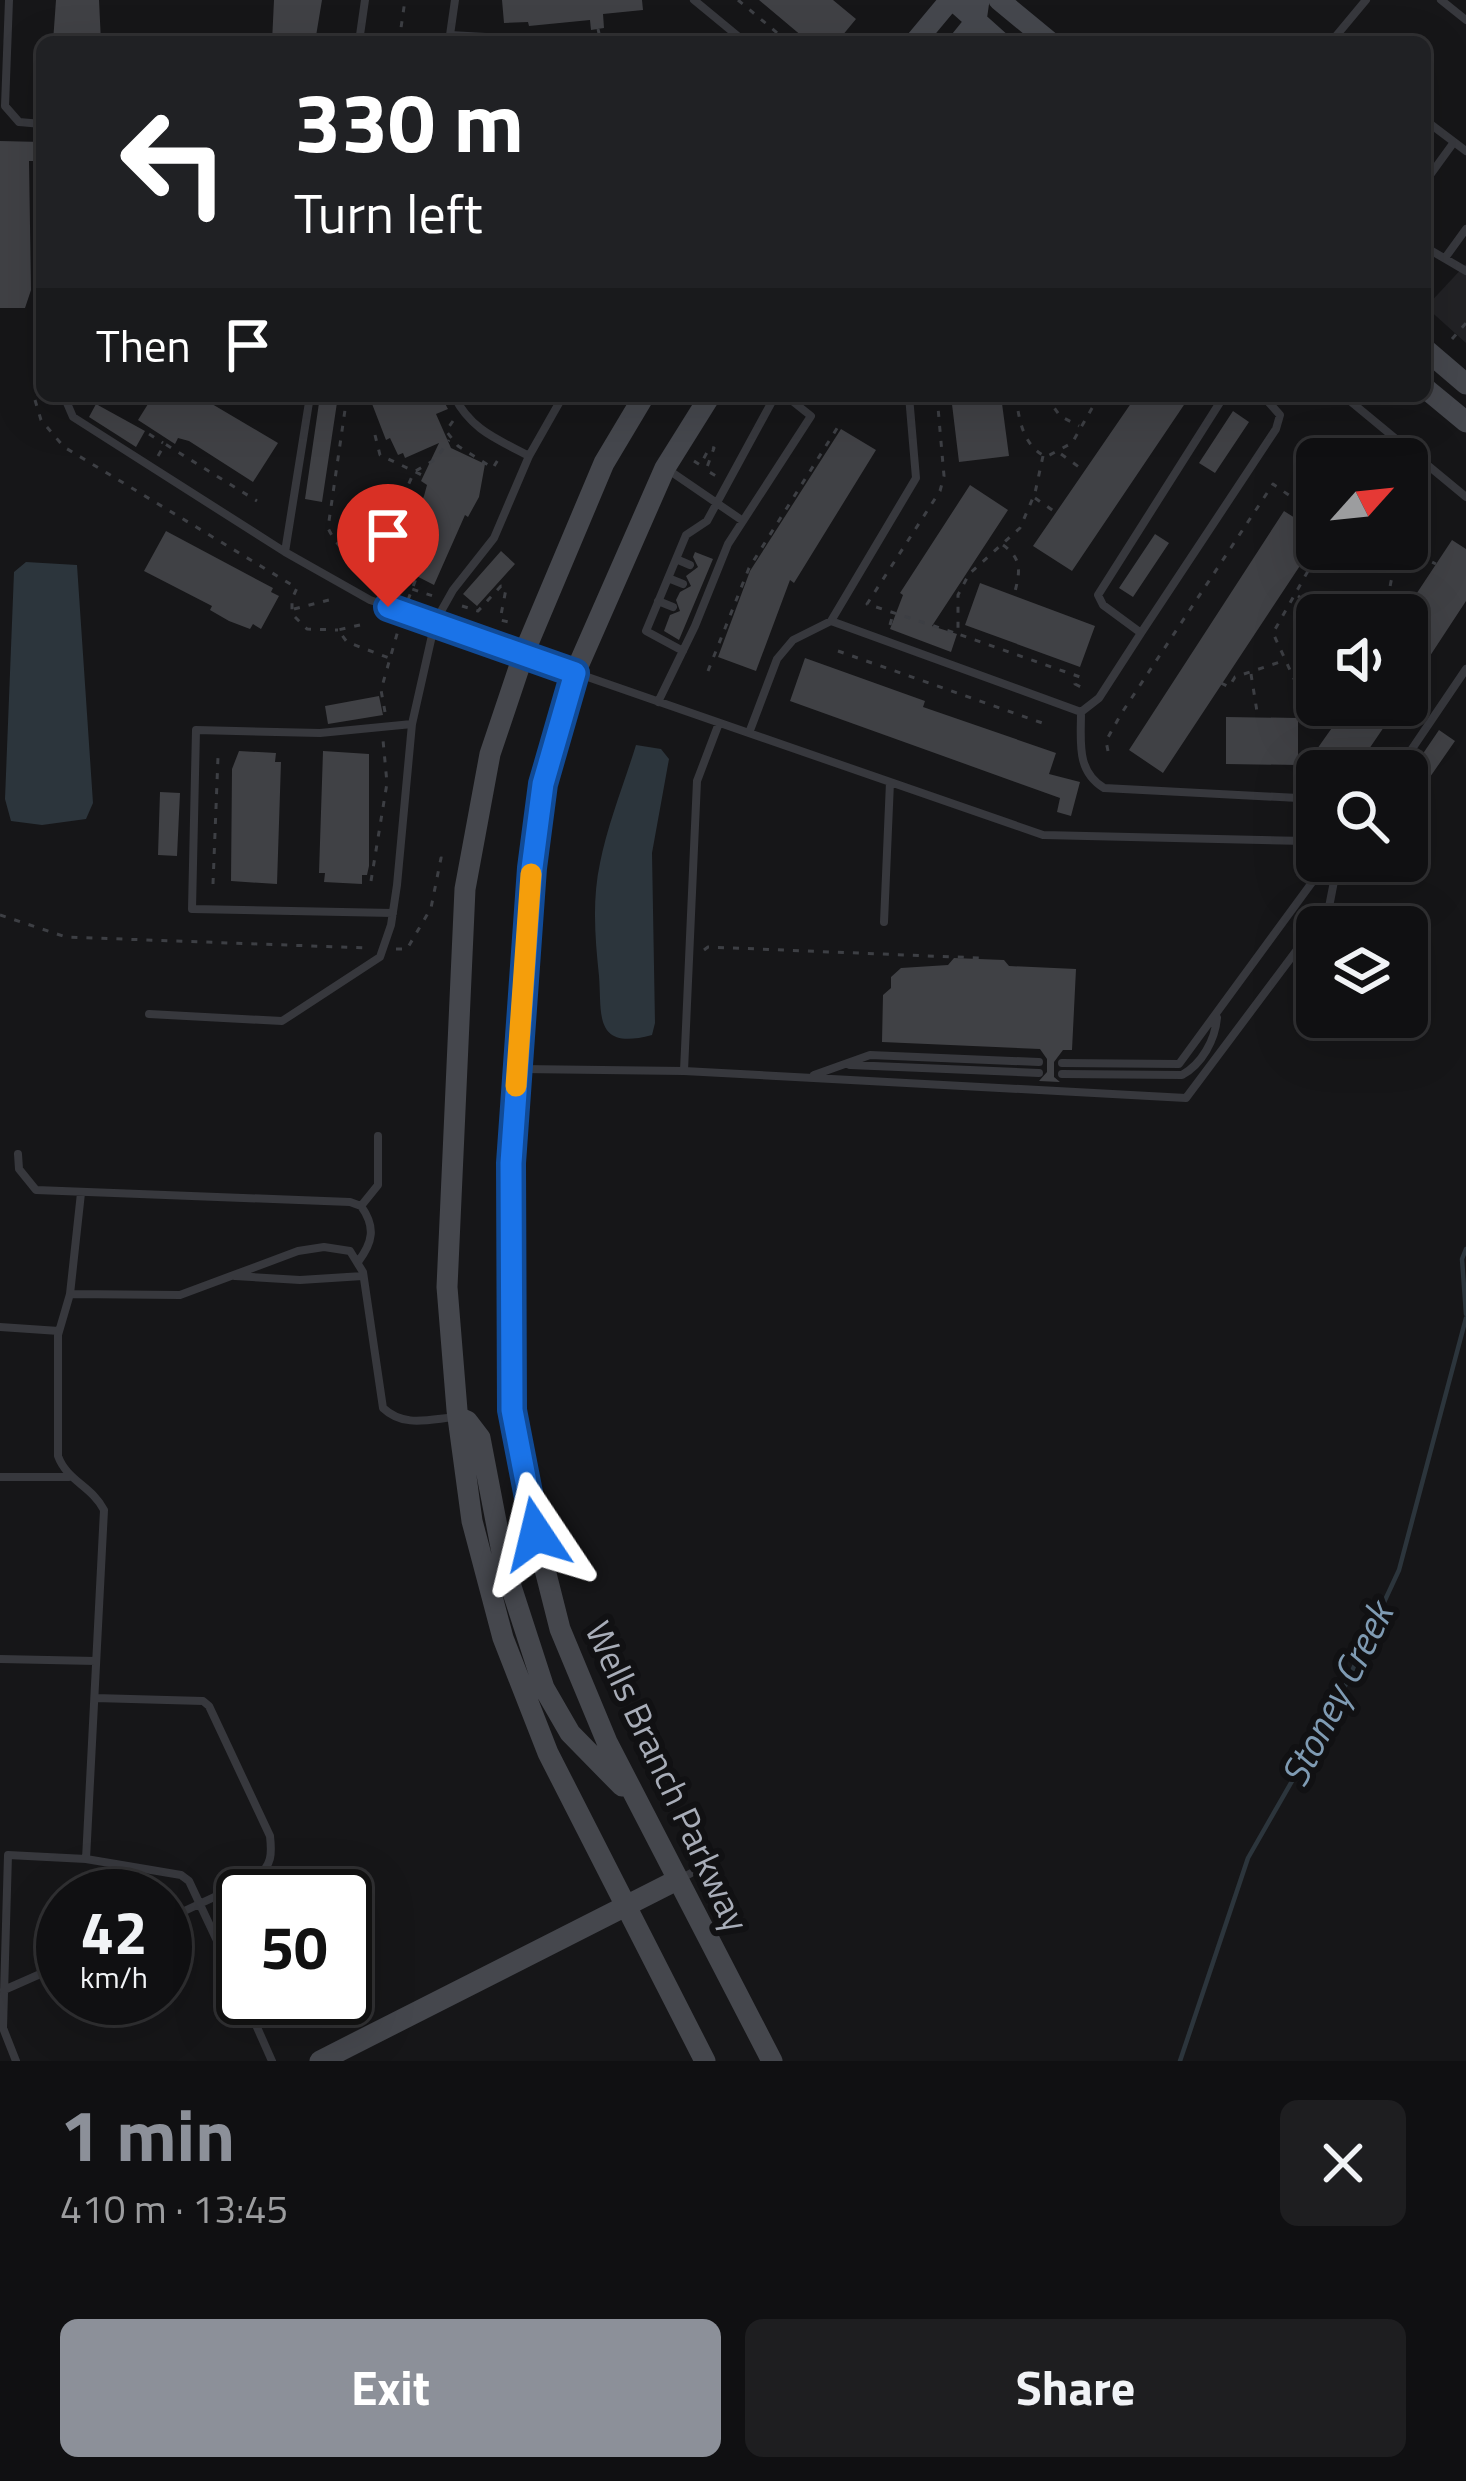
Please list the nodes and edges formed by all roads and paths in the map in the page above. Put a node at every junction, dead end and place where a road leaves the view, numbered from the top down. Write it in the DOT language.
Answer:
graph roads {
  1 [pos="9,0"];
  2 [pos="365,0"];
  3 [pos="405,0"];
  4 [pos="455,0"];
  5 [pos="694,0"];
  6 [pos="738,0"];
  7 [pos="951,0"];
  8 [pos="1366,0"];
  9 [pos="1441,0"];
  10 [pos="1014,5"];
  11 [pos="978,10"];
  12 [pos="1466,20"];
  13 [pos="598,29"];
  14 [pos="554,34"];
  15 [pos="360,36"];
  16 [pos="399,36"];
  17 [pos="450,36"];
  18 [pos="556,36"];
  19 [pos="600,36"];
  20 [pos="738,36"];
  21 [pos="781,36"];
  22 [pos="920,36"];
  23 [pos="963,36"];
  24 [pos="994,36"];
  25 [pos="999,36"];
  26 [pos="1045,36"];
  27 [pos="1336,36"];
  28 [pos="36,123"];
  29 [pos="1431,125"];
  30 [pos="1454,142"];
  31 [pos="1466,151"];
  32 [pos="1431,174"];
  33 [pos="1466,229"];
  34 [pos="1431,250"];
  35 [pos="1444,257"];
  36 [pos="1466,271"];
  37 [pos="1466,323"];
  38 [pos="1452,339"];
  39 [pos="1431,354"];
  40 [pos="1466,384"];
  41 [pos="1431,393"];
  42 [pos="35,400"];
  43 [pos="67,402"];
  44 [pos="309,402"];
  45 [pos="346,402"];
  46 [pos="457,402"];
  47 [pos="560,402"];
  48 [pos="640,402"];
  49 [pos="706,402"];
  50 [pos="772,402"];
  51 [pos="794,402"];
  52 [pos="909,402"];
  53 [pos="938,402"];
  54 [pos="1017,402"];
  55 [pos="1050,402"];
  56 [pos="1095,402"];
  57 [pos="1220,402"];
  58 [pos="1268,402"];
  59 [pos="1351,402"];
  60 [pos="448,409"];
  61 [pos="842,422"];
  62 [pos="1466,422"];
  63 [pos="1080,427"];
  64 [pos="149,434"];
  65 [pos="375,435"];
  66 [pos="450,438"];
  67 [pos="165,444"];
  68 [pos="1059,453"];
  69 [pos="529,456"];
  70 [pos="1042,456"];
  71 [pos="500,457"];
  72 [pos="157,458"];
  73 [pos="692,460"];
  74 [pos="665,468"];
  75 [pos="1083,470"];
  76 [pos="414,472"];
  77 [pos="424,476"];
  78 [pos="721,478"];
  79 [pos="146,479"];
  80 [pos="138,492"];
  81 [pos="1034,497"];
  82 [pos="1466,497"];
  83 [pos="257,500"];
  84 [pos="1296,500"];
  85 [pos="715,501"];
  86 [pos="1055,512"];
  87 [pos="743,521"];
  88 [pos="398,522"];
  89 [pos="1000,543"];
  90 [pos="285,552"];
  91 [pos="676,559"];
  92 [pos="1428,561"];
  93 [pos="690,565"];
  94 [pos="1436,565"];
  95 [pos="1392,570"];
  96 [pos="417,576"];
  97 [pos="668,578"];
  98 [pos="682,584"];
  99 [pos="411,589"];
  100 [pos="1389,594"];
  101 [pos="1013,595"];
  102 [pos="340,597"];
  103 [pos="433,597"];
  104 [pos="1296,597"];
  105 [pos="658,601"];
  106 [pos="407,602"];
  107 [pos="462,607"];
  108 [pos="673,608"];
  109 [pos="292,609"];
  110 [pos="894,613"];
  111 [pos="830,621"];
  112 [pos="435,622"];
  113 [pos="509,622"];
  114 [pos="360,625"];
  115 [pos="400,625"];
  116 [pos="890,625"];
  117 [pos="338,629"];
  118 [pos="1141,632"];
  119 [pos="958,634"];
  120 [pos="683,651"];
  121 [pos="838,651"];
  122 [pos="524,653"];
  123 [pos="390,658"];
  124 [pos="1284,661"];
  125 [pos="1466,669"];
  126 [pos="708,670"];
  127 [pos="1251,672"];
  128 [pos="575,673"];
  129 [pos="1221,683"];
  130 [pos="1296,684"];
  131 [pos="1088,690"];
  132 [pos="658,702"];
  133 [pos="385,712"];
  134 [pos="1081,712"];
  135 [pos="1258,718"];
  136 [pos="719,723"];
  137 [pos="412,724"];
  138 [pos="1048,725"];
  139 [pos="749,733"];
  140 [pos="383,738"];
  141 [pos="1411,750"];
  142 [pos="1108,751"];
  143 [pos="218,757"];
  144 [pos="890,782"];
  145 [pos="1296,798"];
  146 [pos="1296,844"];
  147 [pos="450,859"];
  148 [pos="371,881"];
  149 [pos="1312,882"];
  150 [pos="1334,882"];
  151 [pos="213,884"];
  152 [pos="393,913"];
  153 [pos="0,915"];
  154 [pos="884,922"];
  155 [pos="382,948"];
  156 [pos="702,957"];
  157 [pos="980,958"];
  158 [pos="149,1014"];
  159 [pos="1039,1067"];
  160 [pos="1062,1068"];
  161 [pos="517,1069"];
  162 [pos="684,1071"];
  163 [pos="807,1077"];
  164 [pos="378,1136"];
  165 [pos="18,1154"];
  166 [pos="81,1193"];
  167 [pos="362,1206"];
  168 [pos="358,1262"];
  169 [pos="227,1275"];
  170 [pos="364,1276"];
  171 [pos="70,1294"];
  172 [pos="0,1328"];
  173 [pos="59,1331"];
  174 [pos="458,1417"];
  175 [pos="70,1477"];
  176 [pos="0,1478"];
  177 [pos="0,1659"];
  178 [pos="97,1661"];
  179 [pos="94,1698"];
  180 [pos="636,1799"];
  181 [pos="4,1854"];
  182 [pos="86,1858"];
  183 [pos="710,1863"];
  184 [pos="677,1880"];
  185 [pos="202,1904"];
  186 [pos="625,1907"];
  187 [pos="192,1908"];
  188 [pos="216,1936"];
  189 [pos="36,1976"];
  190 [pos="4,1990"];
  191 [pos="256,2025"];
  192 [pos="16,2061"];
  193 [pos="272,2061"];
  194 [pos="320,2061"];
  195 [pos="705,2061"];
  196 [pos="772,2061"];
  1 -- 28 [label="lane"];
  2 -- 15 [label="lane"];
  3 -- 16 [label="path"];
  4 -- 17 [label="lane"];
  5 -- 20 [label="lane"];
  6 -- 21 [label="path"];
  7 -- 11 [label="main road"];
  7 -- 22 [label="main road"];
  8 -- 27 [label="lane"];
  9 -- 12 [label="lane"];
  10 -- 25 [label="main road"];
  10 -- 26 [label="main road"];
  11 -- 23 [label="main road"];
  11 -- 24 [label="main road"];
  13 -- 19 [label="path"];
  14 -- 18 [label="path"];
  29 -- 30 [label="lane"];
  30 -- 31 [label="lane"];
  30 -- 32 [label="lane"];
  33 -- 35 [label="lane"];
  34 -- 35 [label="lane"];
  35 -- 36 [label="lane"];
  37 -- 38 [label="path"];
  39 -- 40 [label="main road"];
  41 -- 62 [label="main road"];
  42 -- 80 [label="path"];
  43 -- 90 [label="lane"];
  44 -- 90 [label="lane"];
  45 -- 99 [label="path"];
  46 -- 69 [label="lane"];
  47 -- 69 [label="lane"];
  48 -- 122 [label="main road"];
  49 -- 74 [label="main road, Wells Branch Parkway"];
  50 -- 85 [label="lane"];
  51 -- 87 [label="lane"];
  52 -- 111 [label="lane"];
  53 -- 110 [label="path"];
  54 -- 70 [label="path"];
  55 -- 63 [label="path"];
  56 -- 63 [label="path"];
  57 -- 118 [label="lane"];
  58 -- 118 [label="lane"];
  59 -- 82 [label="lane"];
  60 -- 66 [label="path"];
  61 -- 126 [label="path"];
  63 -- 68 [label="path"];
  64 -- 67 [label="path"];
  65 -- 76 [label="path"];
  66 -- 71 [label="path"];
  66 -- 76 [label="path"];
  67 -- 72 [label="path"];
  67 -- 83 [label="path"];
  68 -- 70 [label="path"];
  68 -- 75 [label="path"];
  69 -- 112 [label="lane"];
  70 -- 81 [label="path"];
  73 -- 78 [label="path"];
  74 -- 85 [label="lane"];
  74 -- 128 [label="main road, Wells Branch Parkway"];
  76 -- 77 [label="path"];
  76 -- 88 [label="path"];
  79 -- 80 [label="path"];
  80 -- 109 [label="path"];
  81 -- 86 [label="path"];
  81 -- 89 [label="path"];
  84 -- 142 [label="path"];
  85 -- 87 [label="lane"];
  85 -- 91 [label="lane"];
  87 -- 120 [label="lane"];
  89 -- 101 [label="path"];
  89 -- 119 [label="path"];
  90 -- 112 [label="lane"];
  91 -- 93 [label="lane"];
  91 -- 97 [label="lane"];
  92 -- 94 [label="path"];
  95 -- 100 [label="path"];
  96 -- 99 [label="path"];
  97 -- 98 [label="lane"];
  97 -- 105 [label="lane"];
  99 -- 103 [label="path"];
  99 -- 106 [label="path"];
  102 -- 109 [label="path"];
  104 -- 124 [label="path"];
  105 -- 108 [label="lane"];
  105 -- 120 [label="lane"];
  107 -- 113 [label="path"];
  109 -- 117 [label="path"];
  110 -- 116 [label="path"];
  110 -- 119 [label="path"];
  111 -- 134 [label="lane"];
  111 -- 139 [label="lane"];
  112 -- 122 [label="lane"];
  112 -- 137 [label="lane"];
  114 -- 117 [label="path"];
  115 -- 123 [label="path"];
  117 -- 123 [label="path"];
  118 -- 134 [label="lane"];
  119 -- 131 [label="path"];
  120 -- 132 [label="lane"];
  121 -- 138 [label="path"];
  122 -- 128 [label="main road"];
  122 -- 174 [label="main road"];
  123 -- 133 [label="path"];
  124 -- 127 [label="path"];
  124 -- 130 [label="path"];
  125 -- 141 [label="lane"];
  127 -- 129 [label="path"];
  127 -- 135 [label="path"];
  128 -- 132 [label="lane"];
  128 -- 161 [label="main road, Wells Branch Parkway"];
  132 -- 136 [label="lane"];
  134 -- 145 [label="lane"];
  136 -- 139 [label="lane"];
  136 -- 162 [label="lane"];
  137 -- 152 [label="lane"];
  137 -- 152 [label="lane"];
  139 -- 144 [label="lane"];
  140 -- 148 [label="path"];
  143 -- 151 [label="path"];
  144 -- 146 [label="lane"];
  144 -- 154 [label="lane"];
  147 -- 155 [label="path"];
  149 -- 160 [label="lane"];
  150 -- 163 [label="lane"];
  152 -- 155 [label="lane"];
  153 -- 155 [label="path"];
  155 -- 158 [label="lane"];
  156 -- 157 [label="path"];
  159 -- 163 [label="lane"];
  161 -- 162 [label="lane"];
  161 -- 180 [label="main road, Wells Branch Parkway"];
  162 -- 163 [label="lane"];
  164 -- 167 [label="lane"];
  165 -- 166 [label="lane"];
  166 -- 167 [label="lane"];
  166 -- 171 [label="lane"];
  167 -- 168 [label="lane"];
  168 -- 169 [label="lane"];
  168 -- 170 [label="lane"];
  169 -- 170 [label="lane"];
  169 -- 171 [label="lane"];
  170 -- 174 [label="lane"];
  171 -- 173 [label="lane"];
  172 -- 173 [label="lane"];
  173 -- 175 [label="lane"];
  174 -- 180 [label="main road"];
  174 -- 186 [label="main road"];
  175 -- 176 [label="lane"];
  175 -- 178 [label="lane"];
  177 -- 178 [label="lane"];
  178 -- 179 [label="lane"];
  179 -- 182 [label="lane"];
  179 -- 185 [label="lane"];
  180 -- 184 [label="main road, Wells Branch Parkway"];
  181 -- 182 [label="lane"];
  181 -- 190 [label="lane"];
  182 -- 185 [label="lane"];
  183 -- 184 [label="lane"];
  184 -- 186 [label="main road"];
  184 -- 196 [label="main road, Wells Branch Parkway"];
  185 -- 187 [label="lane"];
  185 -- 188 [label="lane"];
  186 -- 194 [label="main road"];
  186 -- 195 [label="main road"];
  189 -- 190 [label="lane"];
  190 -- 192 [label="lane"];
  191 -- 193 [label="lane"];
}
